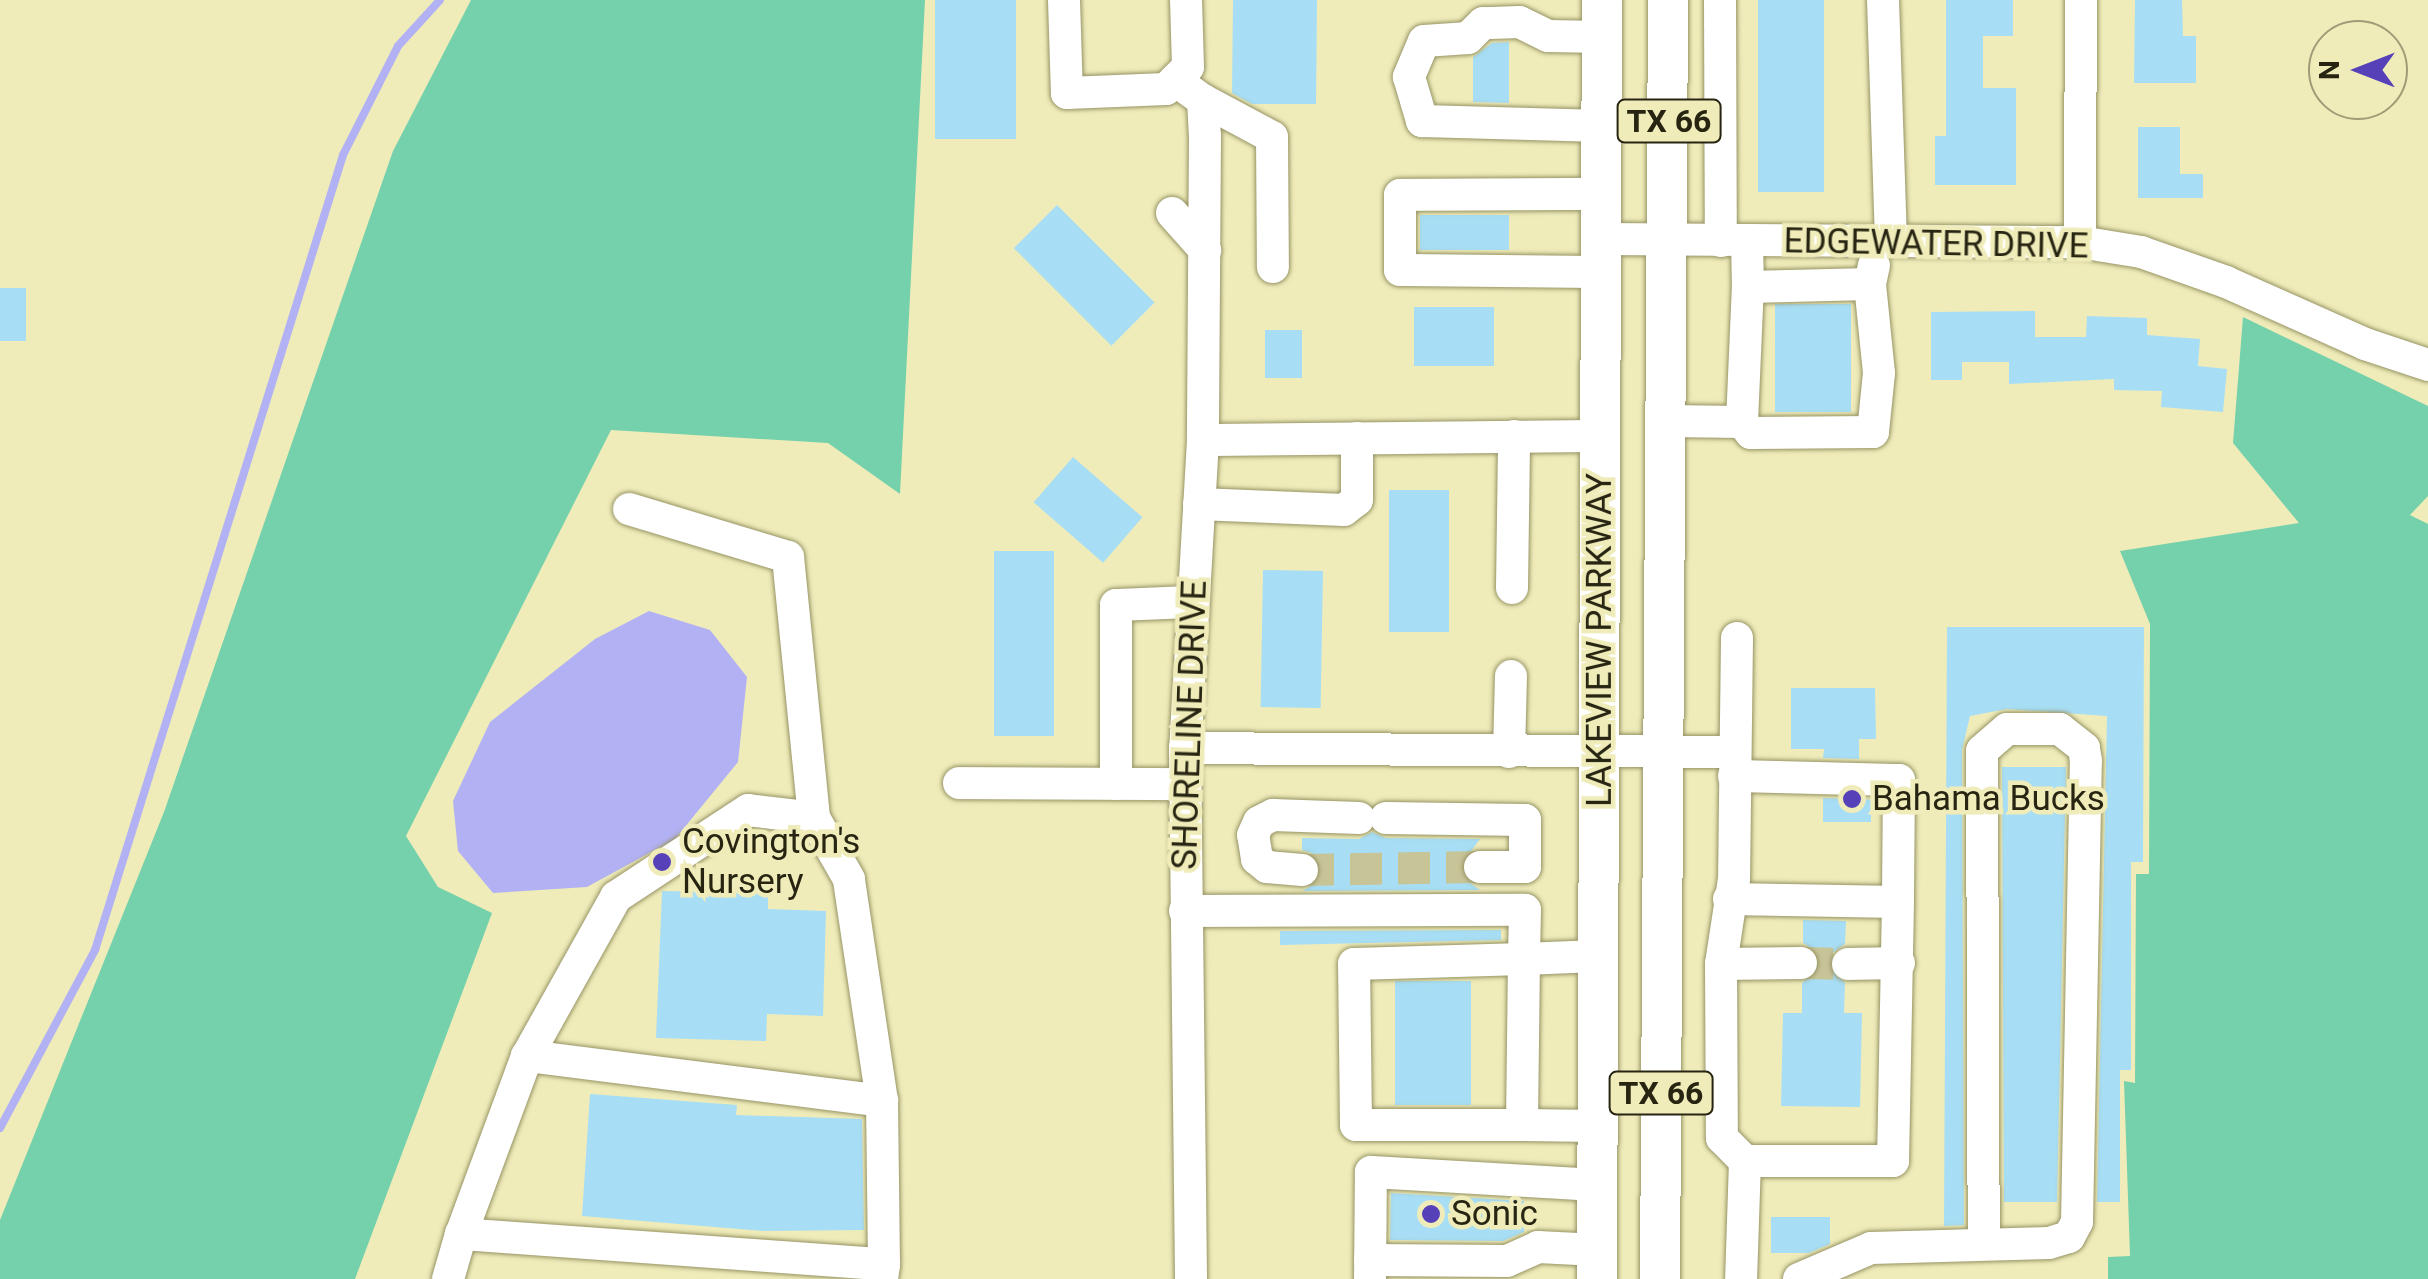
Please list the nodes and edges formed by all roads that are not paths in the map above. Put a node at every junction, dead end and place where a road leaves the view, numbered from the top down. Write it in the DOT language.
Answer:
graph roads {
  1 [pos="1064,0"];
  2 [pos="1186,0"];
  3 [pos="1668,0"];
  4 [pos="1720,0"];
  5 [pos="1883,0"];
  6 [pos="2081,0"];
  7 [pos="1602,18"];
  8 [pos="1175,80"];
  9 [pos="1203,100"];
  10 [pos="1602,126"];
  11 [pos="1602,194"];
  12 [pos="1172,213"];
  13 [pos="1670,241"];
  14 [pos="1734,241"];
  15 [pos="1885,242"];
  16 [pos="2080,242"];
  17 [pos="1205,250"];
  18 [pos="1602,256"];
  19 [pos="1273,267"];
  20 [pos="1870,284"];
  21 [pos="1748,287"];
  22 [pos="2428,365"];
  23 [pos="1667,421"];
  24 [pos="1742,422"];
  25 [pos="1514,436"];
  26 [pos="1600,436"];
  27 [pos="1357,438"];
  28 [pos="1203,440"];
  29 [pos="1198,504"];
  30 [pos="629,509"];
  31 [pos="1512,588"];
  32 [pos="1191,602"];
  33 [pos="1737,638"];
  34 [pos="1511,676"];
  35 [pos="1185,748"];
  36 [pos="1509,752"];
  37 [pos="1602,752"];
  38 [pos="1664,753"];
  39 [pos="1735,764"];
  40 [pos="959,783"];
  41 [pos="1116,784"];
  42 [pos="1185,784"];
  43 [pos="814,818"];
  44 [pos="1525,866"];
  45 [pos="1480,867"];
  46 [pos="1302,870"];
  47 [pos="1729,899"];
  48 [pos="1898,902"];
  49 [pos="1524,910"];
  50 [pos="1186,912"];
  51 [pos="1597,956"];
  52 [pos="1524,959"];
  53 [pos="1801,963"];
  54 [pos="1899,963"];
  55 [pos="1721,964"];
  56 [pos="1848,964"];
  57 [pos="527,1056"];
  58 [pos="882,1101"];
  59 [pos="1522,1125"];
  60 [pos="1598,1126"];
  61 [pos="1744,1161"];
  62 [pos="1598,1185"];
  63 [pos="461,1234"];
  64 [pos="1984,1241"];
  65 [pos="1597,1264"];
  66 [pos="1370,1269"];
  67 [pos="883,1271"];
  68 [pos="448,1279"];
  69 [pos="1191,1279"];
  70 [pos="1660,1279"];
  71 [pos="1741,1279"];
  72 [pos="1799,1279"];
  1 -- 8 [label="street"];
  2 -- 8 [label="street"];
  3 -- 13 [label="main road, LAKEVIEW PARKWAY / TX 66"];
  4 -- 14 [label="street"];
  5 -- 15 [label="street"];
  6 -- 16 [label="street"];
  7 -- 10 [label="main road, LAKEVIEW PARKWAY / TX 66"];
  7 -- 10 [label="street"];
  8 -- 9 [label="street"];
  9 -- 17 [label="street, SHORELINE DRIVE"];
  9 -- 19 [label="street"];
  10 -- 11 [label="main road, LAKEVIEW PARKWAY / TX 66"];
  11 -- 18 [label="main road, LAKEVIEW PARKWAY / TX 66"];
  11 -- 18 [label="street, EDGEWATER DRIVE"];
  12 -- 17 [label="street"];
  13 -- 14 [label="street, EDGEWATER DRIVE"];
  13 -- 18 [label="street, EDGEWATER DRIVE"];
  13 -- 23 [label="main road, LAKEVIEW PARKWAY / TX 66"];
  14 -- 15 [label="street, EDGEWATER DRIVE"];
  14 -- 21 [label="street"];
  15 -- 16 [label="street, EDGEWATER DRIVE"];
  15 -- 20 [label="street"];
  16 -- 22 [label="street, EDGEWATER DRIVE"];
  17 -- 28 [label="street, SHORELINE DRIVE"];
  18 -- 26 [label="main road, LAKEVIEW PARKWAY / TX 66"];
  20 -- 21 [label="street"];
  20 -- 24 [label="street"];
  21 -- 24 [label="street"];
  23 -- 24 [label="street"];
  23 -- 38 [label="main road, LAKEVIEW PARKWAY / TX 66"];
  25 -- 26 [label="street"];
  25 -- 27 [label="street"];
  25 -- 31 [label="street"];
  26 -- 37 [label="main road, LAKEVIEW PARKWAY / TX 66"];
  27 -- 28 [label="street"];
  27 -- 29 [label="street"];
  28 -- 29 [label="street, SHORELINE DRIVE"];
  29 -- 32 [label="street, SHORELINE DRIVE"];
  30 -- 43 [label="street"];
  32 -- 35 [label="street, SHORELINE DRIVE"];
  32 -- 41 [label="street"];
  33 -- 39 [label="street"];
  34 -- 36 [label="street"];
  35 -- 36 [label="street"];
  35 -- 42 [label="street, SHORELINE DRIVE"];
  36 -- 37 [label="street"];
  37 -- 38 [label="street"];
  37 -- 51 [label="main road, LAKEVIEW PARKWAY / TX 66"];
  38 -- 39 [label="street"];
  38 -- 70 [label="main road, LAKEVIEW PARKWAY / TX 66"];
  39 -- 47 [label="street"];
  39 -- 48 [label="street"];
  40 -- 41 [label="street"];
  41 -- 42 [label="street"];
  42 -- 50 [label="street, SHORELINE DRIVE"];
  43 -- 57 [label="street"];
  43 -- 58 [label="street"];
  44 -- 45 [label="street"];
  44 -- 46 [label="street"];
  44 -- 49 [label="street"];
  47 -- 48 [label="street"];
  47 -- 55 [label="street"];
  48 -- 54 [label="street"];
  49 -- 50 [label="street"];
  49 -- 52 [label="street"];
  50 -- 69 [label="street, SHORELINE DRIVE"];
  51 -- 52 [label="street"];
  51 -- 60 [label="main road, LAKEVIEW PARKWAY / TX 66"];
  52 -- 59 [label="street"];
  52 -- 59 [label="street"];
  53 -- 55 [label="street"];
  54 -- 56 [label="street"];
  54 -- 61 [label="street"];
  55 -- 61 [label="street"];
  57 -- 58 [label="street"];
  57 -- 63 [label="street"];
  58 -- 67 [label="street"];
  59 -- 60 [label="street"];
  60 -- 62 [label="main road, LAKEVIEW PARKWAY / TX 66"];
  61 -- 71 [label="street"];
  62 -- 65 [label="main road, LAKEVIEW PARKWAY / TX 66"];
  62 -- 66 [label="street"];
  63 -- 67 [label="street"];
  63 -- 68 [label="street"];
  64 -- 64 [label="street"];
  64 -- 72 [label="street"];
  65 -- 66 [label="street"];
}
